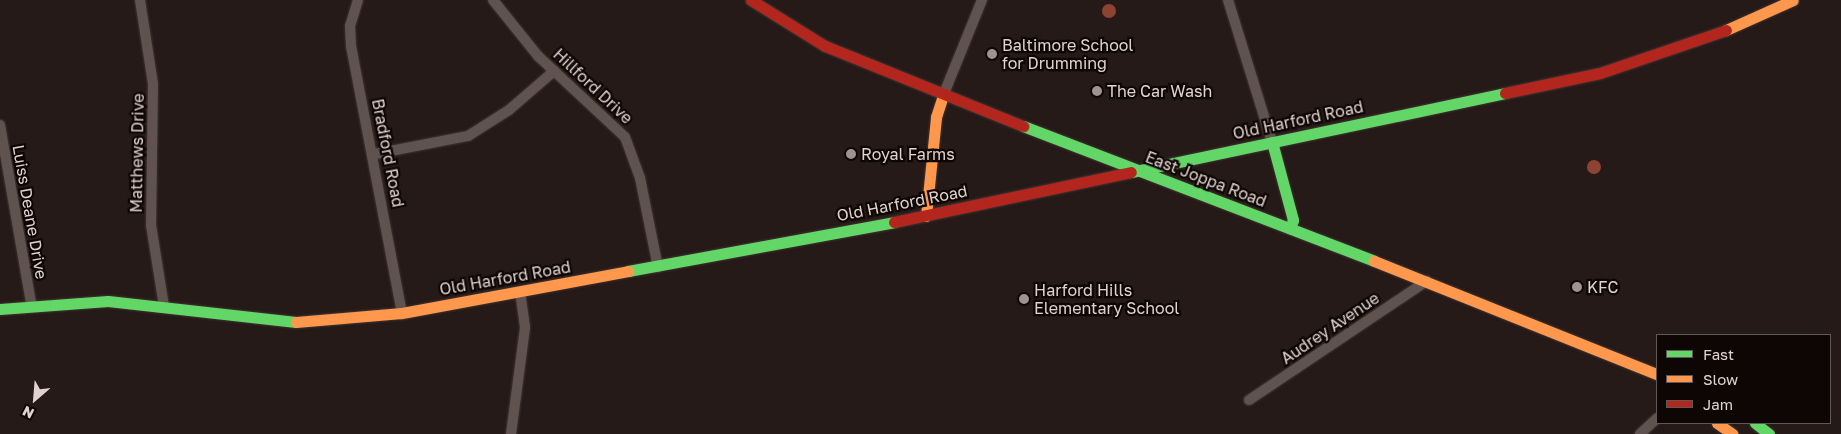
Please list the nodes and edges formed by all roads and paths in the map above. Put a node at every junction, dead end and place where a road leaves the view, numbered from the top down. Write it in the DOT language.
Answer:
graph roads {
  1 [pos="140,0"];
  2 [pos="358,0"];
  3 [pos="493,0"];
  4 [pos="751,0"];
  5 [pos="982,0"];
  6 [pos="1228,0"];
  7 [pos="1793,0"];
  8 [pos="554,71"];
  9 [pos="943,96"];
  10 [pos="0,125"];
  11 [pos="1272,142"];
  12 [pos="375,154"];
  13 [pos="1138,171"];
  14 [pos="926,216"];
  15 [pos="1290,228"];
  16 [pos="658,267"];
  17 [pos="1427,281"];
  18 [pos="520,292"];
  19 [pos="31,304"];
  20 [pos="164,306"];
  21 [pos="0,309"];
  22 [pos="402,313"];
  23 [pos="1656,374"];
  24 [pos="1249,400"];
  25 [pos="1656,419"];
  26 [pos="1718,424"];
  27 [pos="1756,424"];
  28 [pos="511,434"];
  29 [pos="1640,434"];
  30 [pos="1732,434"];
  31 [pos="1770,434"];
  1 -- 20 [label="street, Matthews Drive"];
  2 -- 12 [label="street, Bradford Road"];
  3 -- 8 [label="street, Hillford Drive"];
  4 -- 9 [label="street, East Joppa Road"];
  5 -- 9 [label="street"];
  6 -- 11 [label="street"];
  7 -- 11 [label="street, Old Harford Road"];
  8 -- 12 [label="street"];
  8 -- 16 [label="street, Hillford Drive"];
  9 -- 13 [label="street, East Joppa Road"];
  9 -- 14 [label="street"];
  10 -- 19 [label="street, Luiss Deane Drive"];
  11 -- 13 [label="street, Old Harford Road"];
  11 -- 15 [label="street"];
  12 -- 22 [label="street, Bradford Road"];
  13 -- 14 [label="street, Old Harford Road"];
  13 -- 15 [label="street, East Joppa Road"];
  14 -- 16 [label="street, Old Harford Road"];
  15 -- 17 [label="street, East Joppa Road"];
  16 -- 18 [label="street, Old Harford Road"];
  17 -- 23 [label="street, East Joppa Road"];
  17 -- 24 [label="street, Audrey Avenue"];
  18 -- 22 [label="street, Old Harford Road"];
  18 -- 28 [label="street"];
  19 -- 20 [label="street, Old Harford Road"];
  19 -- 21 [label="street, Old Harford Road"];
  20 -- 22 [label="street, Old Harford Road"];
  25 -- 29 [label="street"];
  26 -- 30 [label="street"];
  27 -- 31 [label="street"];
}
